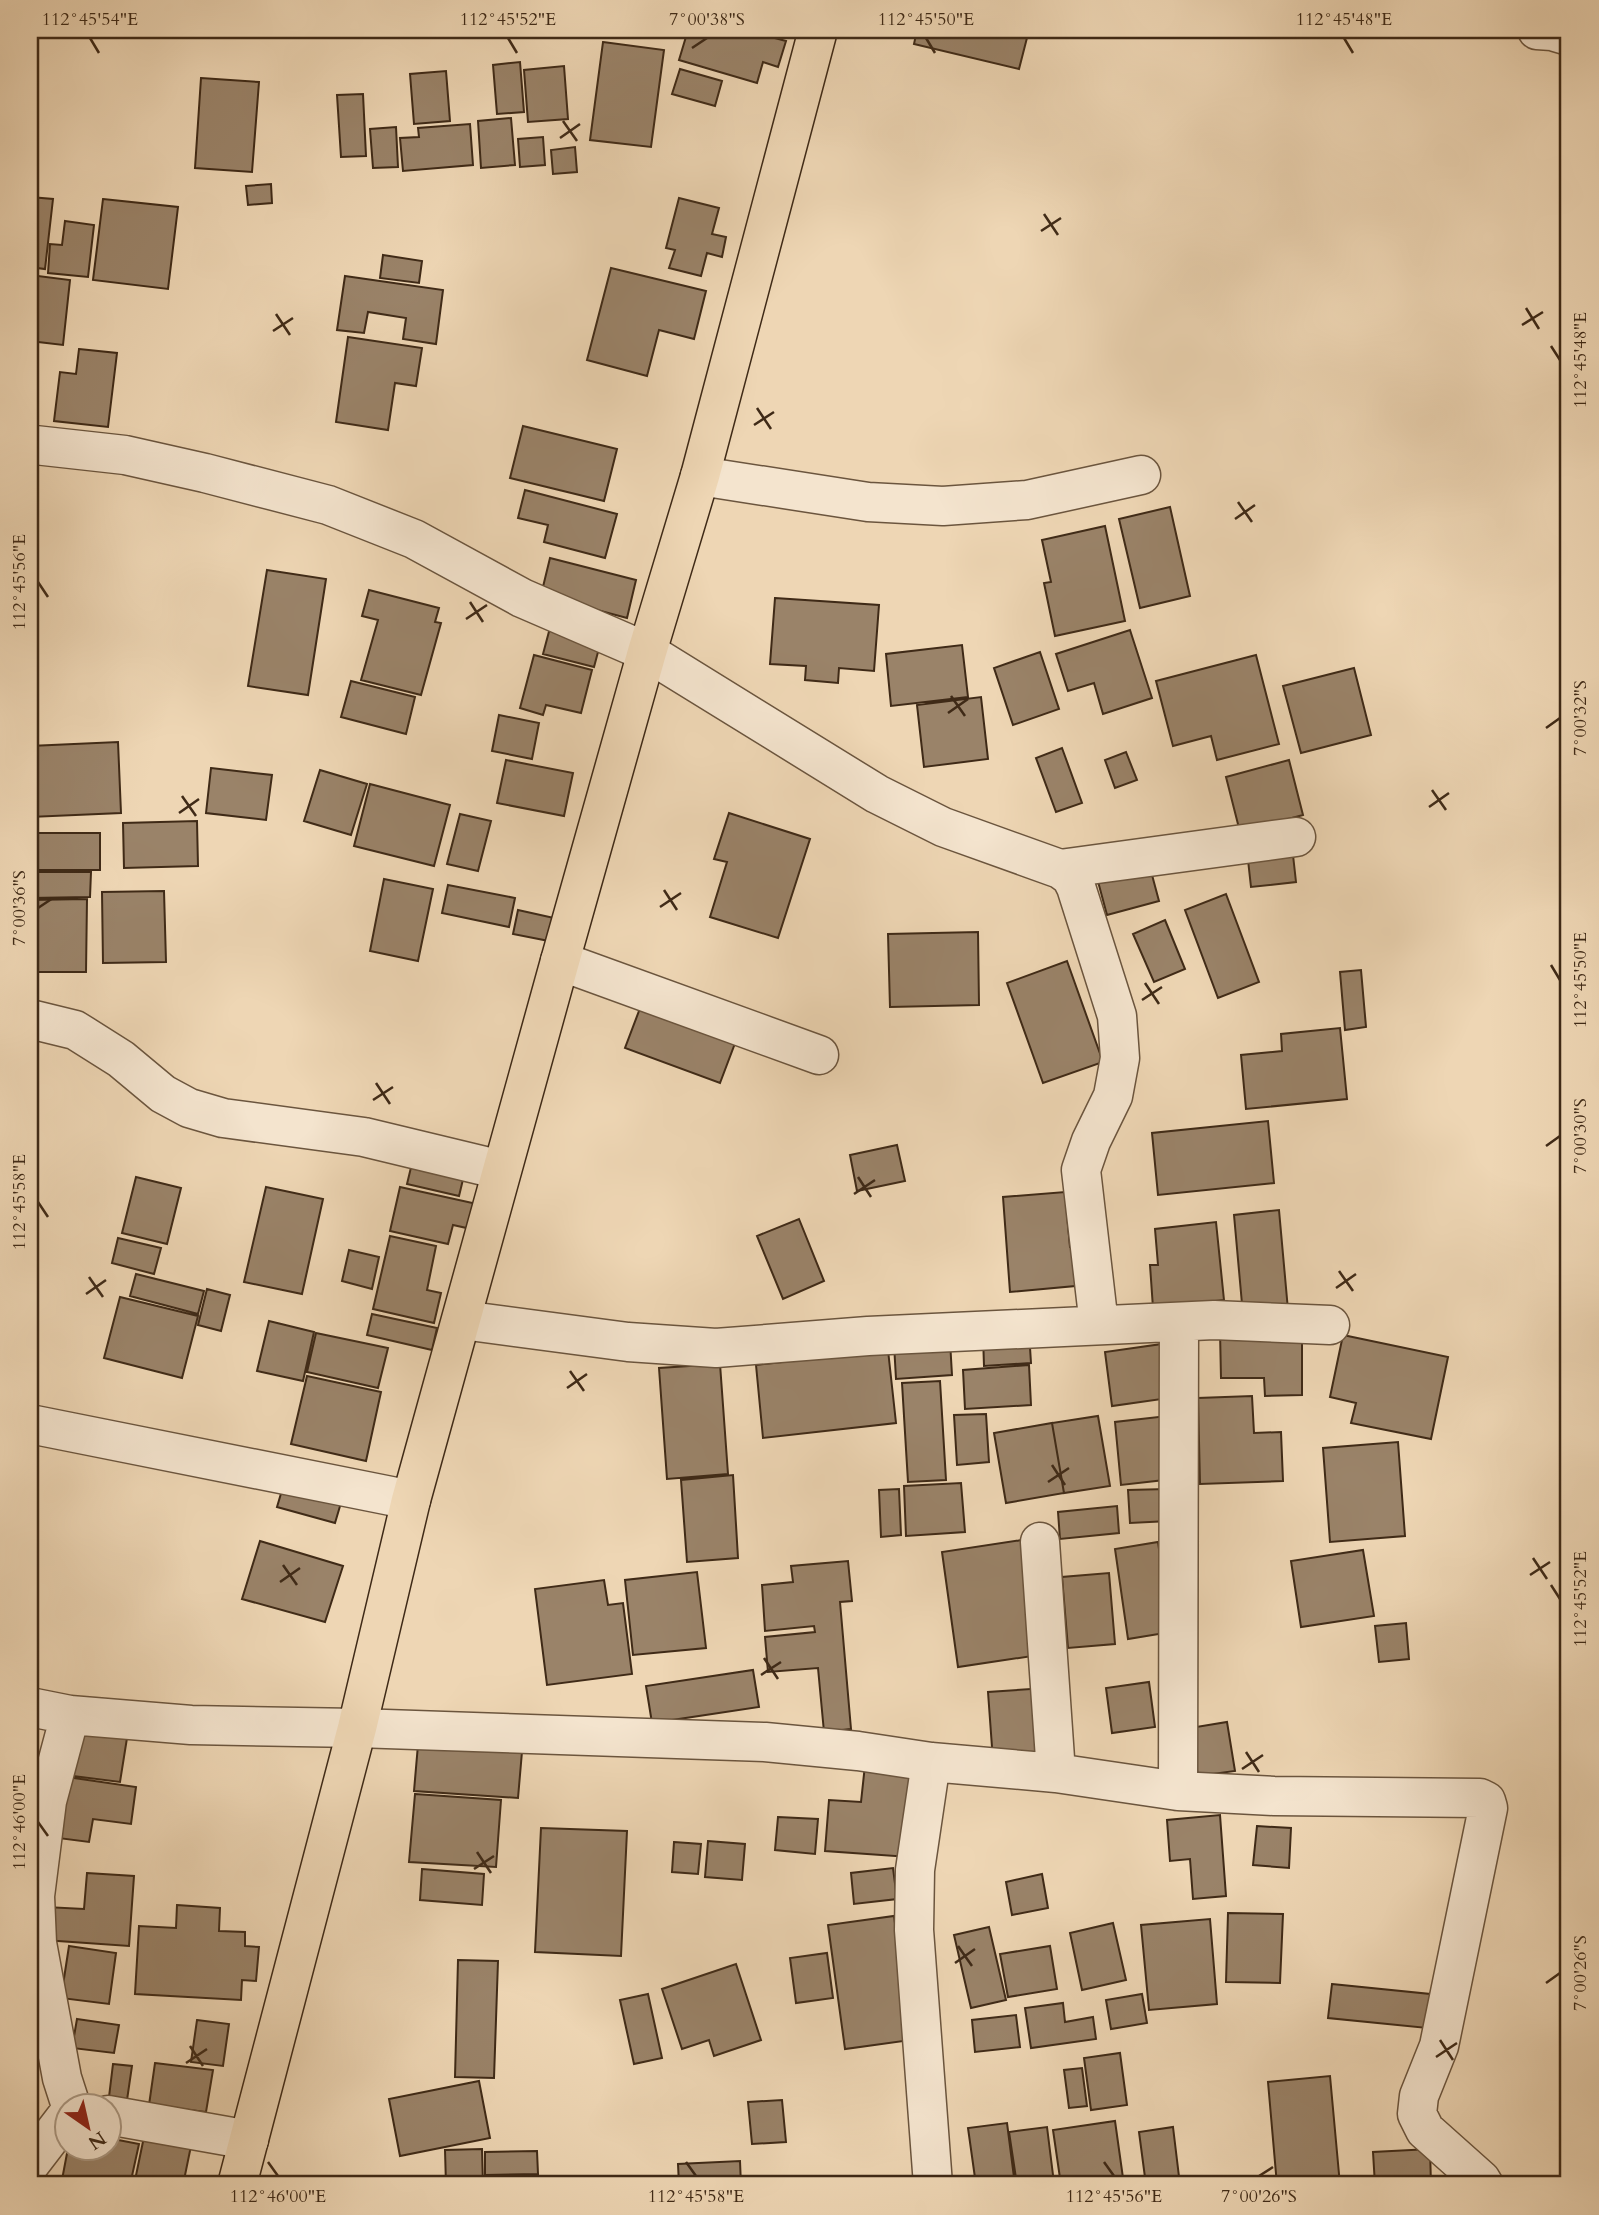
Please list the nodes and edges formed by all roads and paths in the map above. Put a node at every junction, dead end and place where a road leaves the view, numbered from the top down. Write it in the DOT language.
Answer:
graph roads {
  1 [pos="818,30"];
  2 [pos="35,445"];
  3 [pos="1141,475"];
  4 [pos="700,476"];
  5 [pos="647,652"];
  6 [pos="1296,837"];
  7 [pos="1060,869"];
  8 [pos="560,961"];
  9 [pos="30,1019"];
  10 [pos="819,1055"];
  11 [pos="502,1170"];
  12 [pos="462,1320"];
  13 [pos="1179,1322"];
  14 [pos="1098,1325"];
  15 [pos="1329,1325"];
  16 [pos="30,1424"];
  17 [pos="411,1500"];
  18 [pos="1040,1542"];
  19 [pos="30,1707"];
  20 [pos="70,1715"];
  21 [pos="357,1728"];
  22 [pos="931,1762"];
  23 [pos="1056,1773"];
  24 [pos="1178,1791"];
  25 [pos="66,2092"];
  26 [pos="122,2117"];
  27 [pos="52,2135"];
  28 [pos="249,2140"];
  29 [pos="30,2164"];
  30 [pos="237,2185"];
  31 [pos="933,2185"];
  32 [pos="1484,2185"];
  1 -- 4 [label="highway"];
  2 -- 5 [label="street"];
  3 -- 4 [label="street"];
  4 -- 5 [label="highway"];
  5 -- 7 [label="street"];
  5 -- 8 [label="highway"];
  6 -- 7 [label="street"];
  7 -- 14 [label="street"];
  8 -- 10 [label="street"];
  8 -- 11 [label="highway"];
  9 -- 11 [label="street"];
  11 -- 12 [label="highway"];
  12 -- 14 [label="street"];
  12 -- 17 [label="highway"];
  13 -- 14 [label="street"];
  13 -- 15 [label="street"];
  13 -- 24 [label="street"];
  16 -- 17 [label="street"];
  17 -- 21 [label="highway"];
  18 -- 23 [label="street"];
  19 -- 20 [label="street"];
  20 -- 21 [label="street"];
  20 -- 25 [label="street"];
  21 -- 22 [label="street"];
  21 -- 28 [label="highway"];
  22 -- 23 [label="street"];
  22 -- 31 [label="street"];
  23 -- 24 [label="street"];
  24 -- 32 [label="street"];
  26 -- 28 [label="street"];
  27 -- 29 [label="street"];
  28 -- 30 [label="highway"];
}
